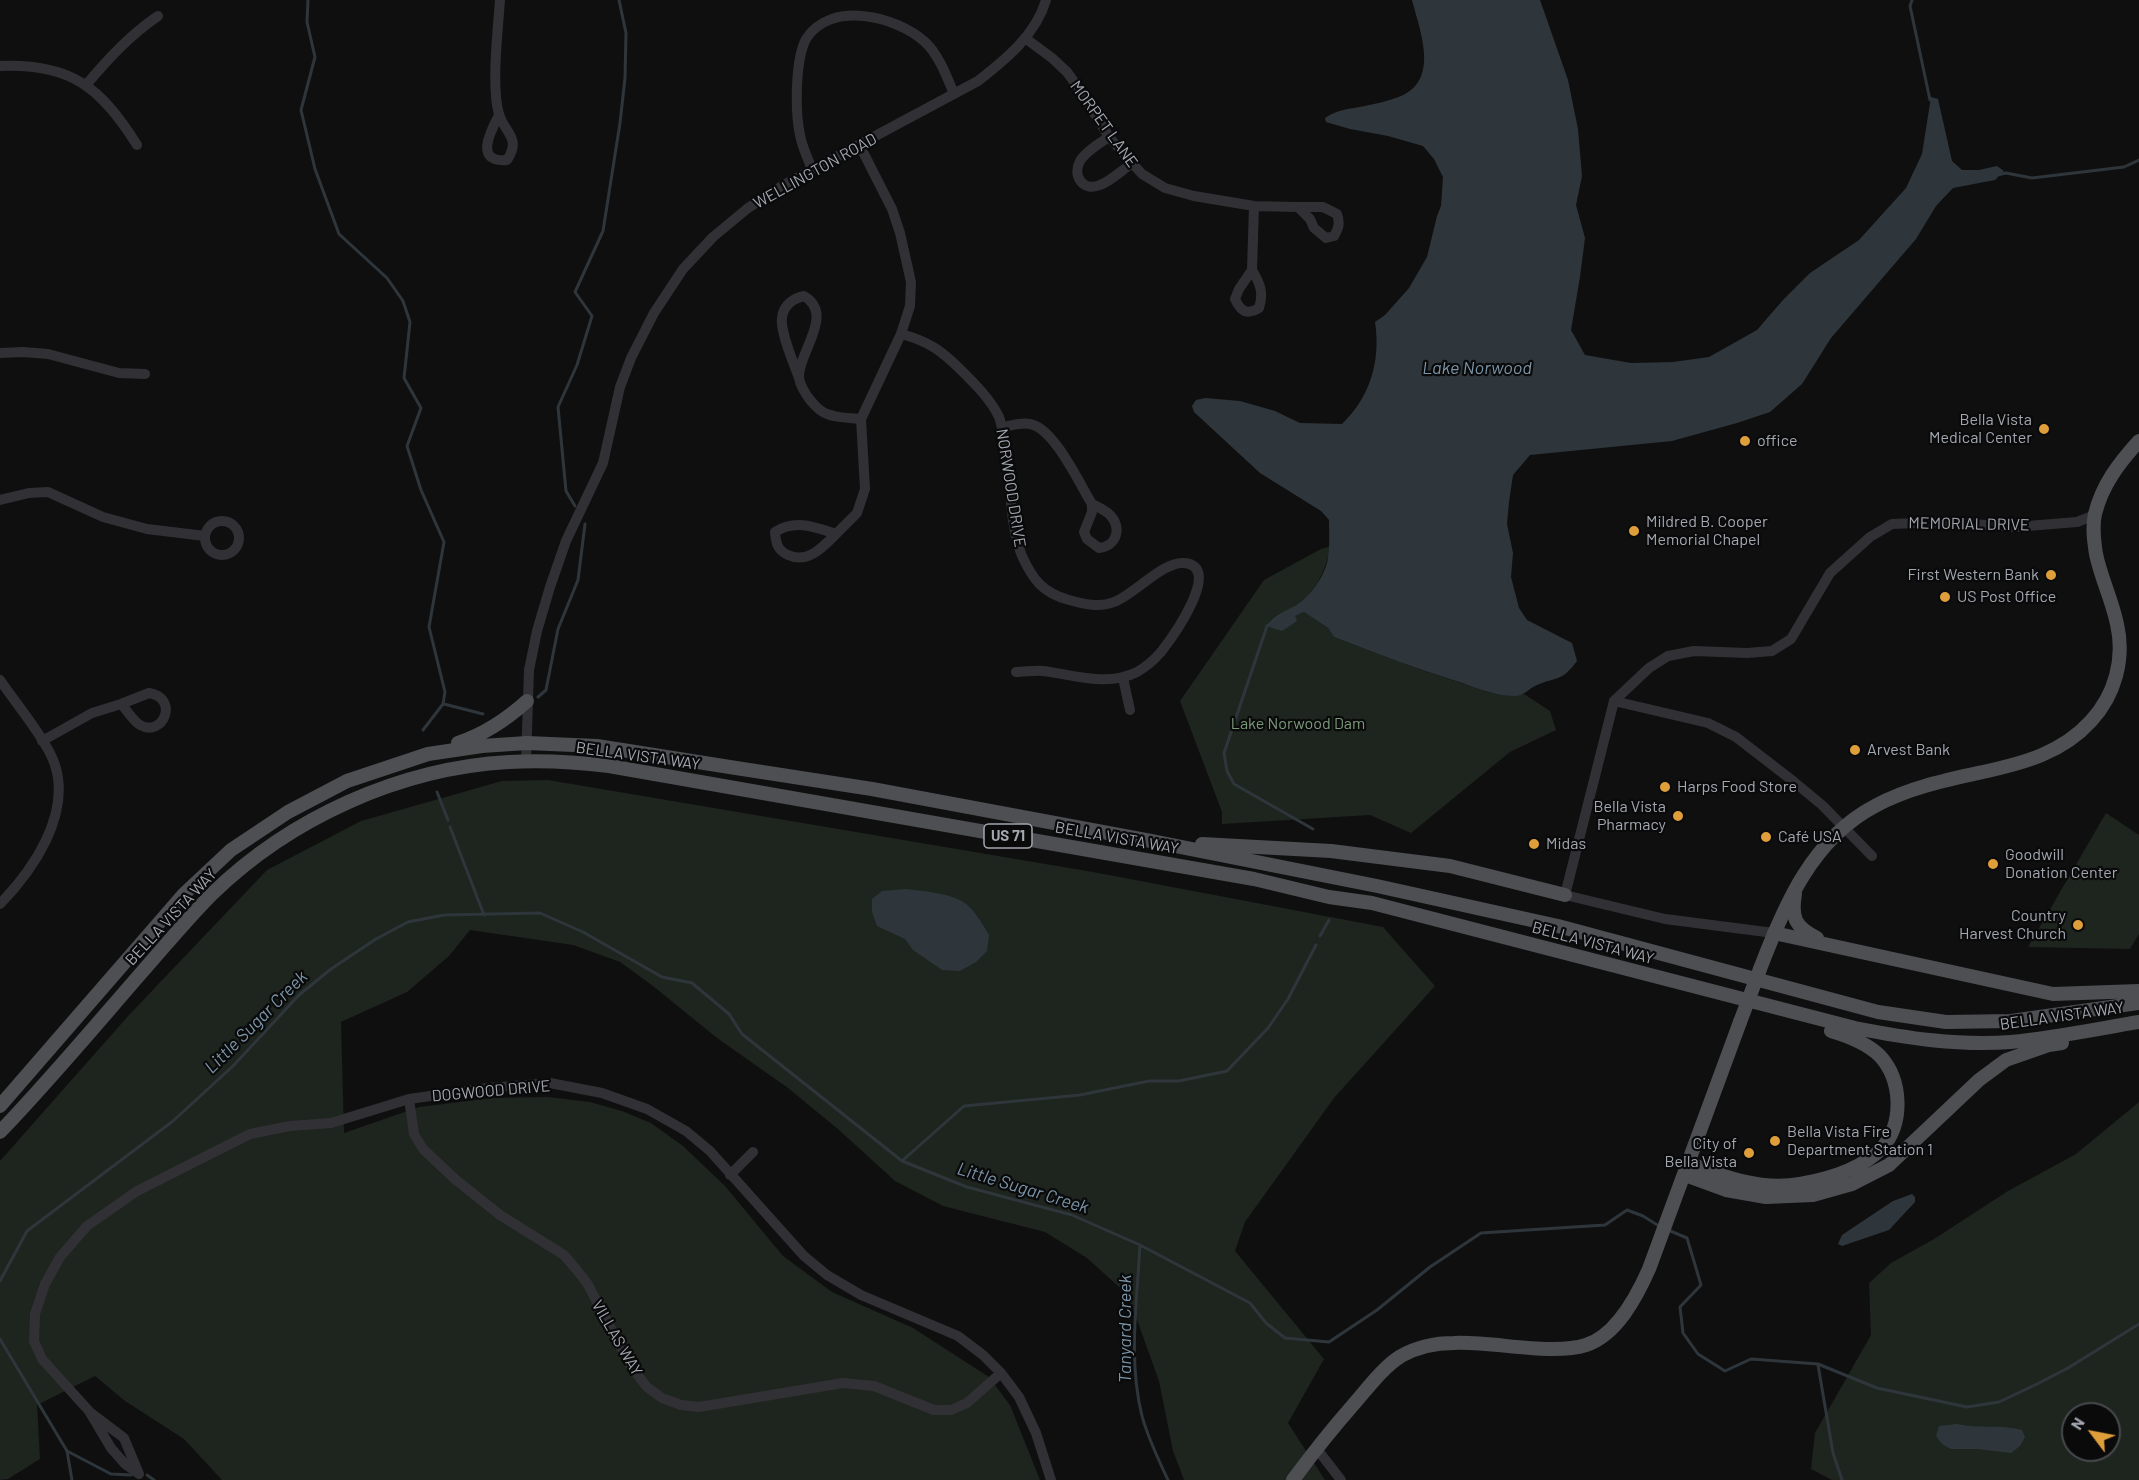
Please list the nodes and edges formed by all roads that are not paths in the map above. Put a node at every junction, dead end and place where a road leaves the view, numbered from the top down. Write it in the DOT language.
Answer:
graph roads {
  1 [pos="500,0"];
  2 [pos="1046,0"];
  3 [pos="158,16"];
  4 [pos="1025,38"];
  5 [pos="0,66"];
  6 [pos="86,85"];
  7 [pos="954,94"];
  8 [pos="499,115"];
  9 [pos="1109,136"];
  10 [pos="137,145"];
  11 [pos="860,146"];
  12 [pos="1131,164"];
  13 [pos="812,170"];
  14 [pos="1254,206"];
  15 [pos="1298,207"];
  16 [pos="1252,270"];
  17 [pos="902,334"];
  18 [pos="0,353"];
  19 [pos="145,374"];
  20 [pos="799,378"];
  21 [pos="861,419"];
  22 [pos="1002,427"];
  23 [pos="2139,441"];
  24 [pos="0,500"];
  25 [pos="1092,504"];
  26 [pos="2095,515"];
  27 [pos="836,534"];
  28 [pos="205,536"];
  29 [pos="1016,672"];
  30 [pos="1123,678"];
  31 [pos="0,680"];
  32 [pos="527,700"];
  33 [pos="1614,701"];
  34 [pos="122,704"];
  35 [pos="1130,710"];
  36 [pos="42,741"];
  37 [pos="527,743"];
  38 [pos="428,754"];
  39 [pos="526,761"];
  40 [pos="1843,829"];
  41 [pos="1151,841"];
  42 [pos="1872,856"];
  43 [pos="1796,887"];
  44 [pos="1565,895"];
  45 [pos="0,904"];
  46 [pos="1774,933"];
  47 [pos="1830,945"];
  48 [pos="1692,987"];
  49 [pos="2139,991"];
  50 [pos="2139,1003"];
  51 [pos="2139,1024"];
  52 [pos="409,1099"];
  53 [pos="0,1106"];
  54 [pos="0,1132"];
  55 [pos="753,1152"];
  56 [pos="1687,1169"];
  57 [pos="730,1175"];
  58 [pos="1001,1373"];
  59 [pos="89,1411"];
  60 [pos="1317,1449"];
  61 [pos="140,1477"];
  62 [pos="1051,1480"];
  63 [pos="1293,1480"];
  64 [pos="1341,1480"];
  1 -- 8 [label="street"];
  2 -- 4 [label="street, WELLINGTON ROAD"];
  3 -- 6 [label="street"];
  4 -- 7 [label="street, WELLINGTON ROAD"];
  4 -- 9 [label="street, MORPET LANE"];
  5 -- 6 [label="street"];
  6 -- 10 [label="street"];
  7 -- 11 [label="street, WELLINGTON ROAD"];
  7 -- 13 [label="street"];
  9 -- 12 [label="street, MORPET LANE"];
  9 -- 12 [label="street"];
  11 -- 13 [label="street, WELLINGTON ROAD"];
  11 -- 17 [label="street"];
  12 -- 14 [label="street, MORPET LANE"];
  13 -- 32 [label="street, WELLINGTON ROAD"];
  14 -- 15 [label="street, MORPET LANE"];
  14 -- 16 [label="street"];
  17 -- 21 [label="street"];
  17 -- 22 [label="street, NORWOOD DRIVE"];
  18 -- 19 [label="street"];
  20 -- 20 [label="street"];
  20 -- 21 [label="street"];
  21 -- 27 [label="street"];
  22 -- 25 [label="street"];
  22 -- 30 [label="street, NORWOOD DRIVE"];
  23 -- 26 [label="main road"];
  24 -- 28 [label="street"];
  26 -- 33 [label="street, MEMORIAL DRIVE"];
  26 -- 40 [label="main road"];
  27 -- 27 [label="street"];
  29 -- 30 [label="street, NORWOOD DRIVE"];
  30 -- 35 [label="street"];
  31 -- 36 [label="street"];
  32 -- 37 [label="street, WELLINGTON ROAD"];
  32 -- 38 [label="main road"];
  33 -- 40 [label="street"];
  33 -- 44 [label="street"];
  34 -- 36 [label="street"];
  36 -- 45 [label="street"];
  37 -- 38 [label="main road, BELLA VISTA WAY / US 71"];
  37 -- 39 [label="street, WELLINGTON ROAD"];
  37 -- 41 [label="main road, BELLA VISTA WAY / US 71"];
  38 -- 53 [label="main road, BELLA VISTA WAY / US 71"];
  39 -- 48 [label="main road, BELLA VISTA WAY / US 71"];
  39 -- 54 [label="main road, BELLA VISTA WAY / US 71"];
  40 -- 42 [label="street"];
  40 -- 43 [label="main road"];
  41 -- 44 [label="main road"];
  41 -- 50 [label="main road, BELLA VISTA WAY / US 71"];
  43 -- 46 [label="main road"];
  43 -- 47 [label="main road"];
  44 -- 46 [label="street"];
  46 -- 47 [label="main road"];
  46 -- 56 [label="main road, bridge"];
  47 -- 49 [label="main road"];
  48 -- 51 [label="main road, BELLA VISTA WAY / US 71"];
  48 -- 56 [label="main road"];
  51 -- 56 [label="main road"];
  52 -- 57 [label="street, DOGWOOD DRIVE"];
  52 -- 58 [label="street, VILLAS WAY"];
  52 -- 59 [label="street, DOGWOOD DRIVE"];
  55 -- 57 [label="street"];
  56 -- 60 [label="main road"];
  57 -- 58 [label="street, DOGWOOD DRIVE"];
  58 -- 62 [label="street, DOGWOOD DRIVE"];
  59 -- 61 [label="street, DOGWOOD DRIVE"];
  59 -- 61 [label="street, DOGWOOD DRIVE"];
  60 -- 63 [label="main road"];
  60 -- 64 [label="street"];
}
